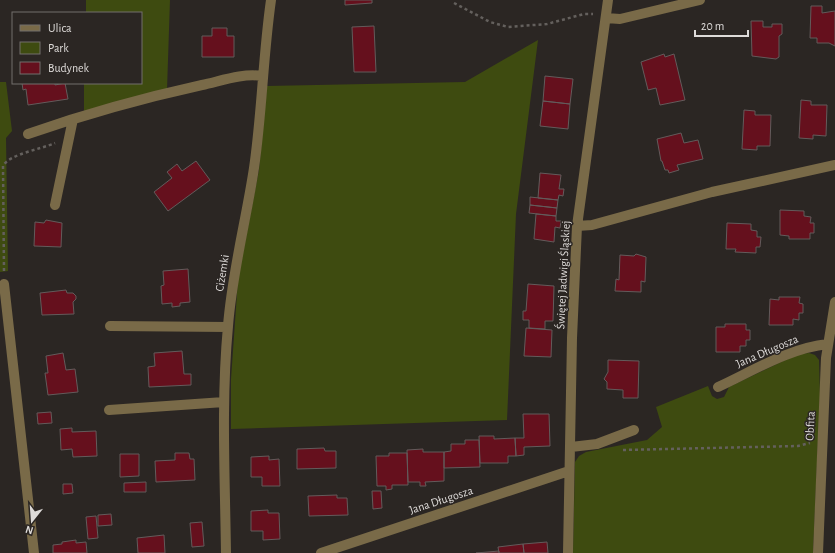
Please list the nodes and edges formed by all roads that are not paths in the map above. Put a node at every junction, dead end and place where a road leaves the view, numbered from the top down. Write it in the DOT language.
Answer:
graph roads {
  1 [pos="271,0"];
  2 [pos="608,0"];
  3 [pos="700,0"];
  4 [pos="606,18"];
  5 [pos="262,76"];
  6 [pos="73,119"];
  7 [pos="28,134"];
  8 [pos="835,165"];
  9 [pos="55,205"];
  10 [pos="577,226"];
  11 [pos="4,284"];
  12 [pos="835,302"];
  13 [pos="110,326"];
  14 [pos="228,327"];
  15 [pos="828,344"];
  16 [pos="830,358"];
  17 [pos="718,387"];
  18 [pos="224,402"];
  19 [pos="108,410"];
  20 [pos="634,430"];
  21 [pos="571,447"];
  22 [pos="569,471"];
  23 [pos="34,553"];
  24 [pos="226,553"];
  25 [pos="321,553"];
  26 [pos="568,553"];
  27 [pos="818,553"];
  1 -- 5 [label="street, Ciżemki"];
  2 -- 4 [label="street, Świętej Jadwigi Śląskiej"];
  3 -- 4 [label="street"];
  4 -- 10 [label="street, Świętej Jadwigi Śląskiej"];
  5 -- 6 [label="street"];
  5 -- 14 [label="street, Ciżemki"];
  6 -- 7 [label="street"];
  6 -- 9 [label="street"];
  8 -- 10 [label="street"];
  10 -- 21 [label="street, Świętej Jadwigi Śląskiej"];
  11 -- 23 [label="street"];
  12 -- 15 [label="street, Obfita"];
  13 -- 14 [label="street"];
  14 -- 18 [label="street, Ciżemki"];
  15 -- 16 [label="street, Obfita"];
  15 -- 17 [label="street, Jana Długosza"];
  16 -- 27 [label="street, Obfita"];
  18 -- 19 [label="street"];
  18 -- 24 [label="street, Ciżemki"];
  20 -- 21 [label="street"];
  21 -- 22 [label="street, Świętej Jadwigi Śląskiej"];
  22 -- 25 [label="street, Jana Długosza"];
  22 -- 26 [label="street, Świętej Jadwigi Śląskiej"];
}
